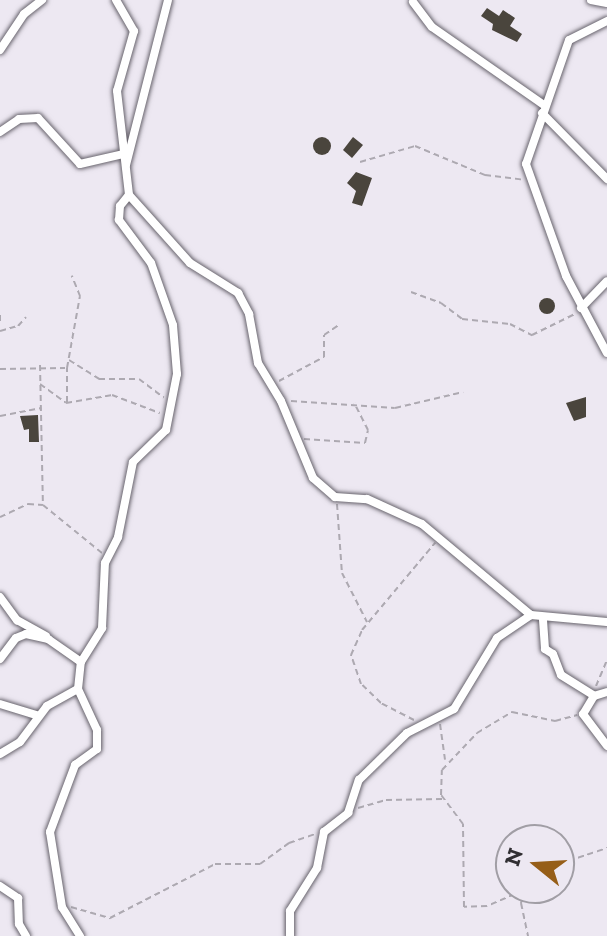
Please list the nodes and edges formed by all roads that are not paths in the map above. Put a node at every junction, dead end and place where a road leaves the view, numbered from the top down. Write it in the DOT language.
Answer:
graph roads {
  1 [pos="42,0"];
  2 [pos="116,0"];
  3 [pos="168,0"];
  4 [pos="591,0"];
  5 [pos="413,2"];
  6 [pos="607,3"];
  7 [pos="607,21"];
  8 [pos="0,50"];
  9 [pos="543,109"];
  10 [pos="0,132"];
  11 [pos="123,154"];
  12 [pos="124,169"];
  13 [pos="607,179"];
  14 [pos="129,195"];
  15 [pos="607,281"];
  16 [pos="581,309"];
  17 [pos="607,353"];
  18 [pos="0,597"];
  19 [pos="531,615"];
  20 [pos="543,620"];
  21 [pos="607,622"];
  22 [pos="48,639"];
  23 [pos="0,659"];
  24 [pos="81,662"];
  25 [pos="78,689"];
  26 [pos="607,692"];
  27 [pos="596,695"];
  28 [pos="0,704"];
  29 [pos="37,715"];
  30 [pos="607,746"];
  31 [pos="0,754"];
  32 [pos="0,886"];
  33 [pos="26,936"];
  34 [pos="80,936"];
  35 [pos="290,936"];
  1 -- 8 [label="street"];
  2 -- 11 [label="street"];
  3 -- 12 [label="street"];
  4 -- 6 [label="street"];
  5 -- 9 [label="street"];
  7 -- 9 [label="street"];
  9 -- 13 [label="street"];
  9 -- 16 [label="street"];
  10 -- 11 [label="street"];
  11 -- 12 [label="street"];
  12 -- 14 [label="street"];
  14 -- 19 [label="street"];
  14 -- 24 [label="street"];
  15 -- 16 [label="street"];
  16 -- 17 [label="street"];
  18 -- 22 [label="street"];
  19 -- 20 [label="street"];
  19 -- 35 [label="street"];
  20 -- 21 [label="street"];
  20 -- 27 [label="street"];
  22 -- 23 [label="street"];
  22 -- 24 [label="street"];
  24 -- 25 [label="street"];
  25 -- 29 [label="street"];
  25 -- 34 [label="street"];
  26 -- 27 [label="street"];
  27 -- 30 [label="street"];
  28 -- 29 [label="street"];
  29 -- 31 [label="street"];
  32 -- 33 [label="street"];
}
